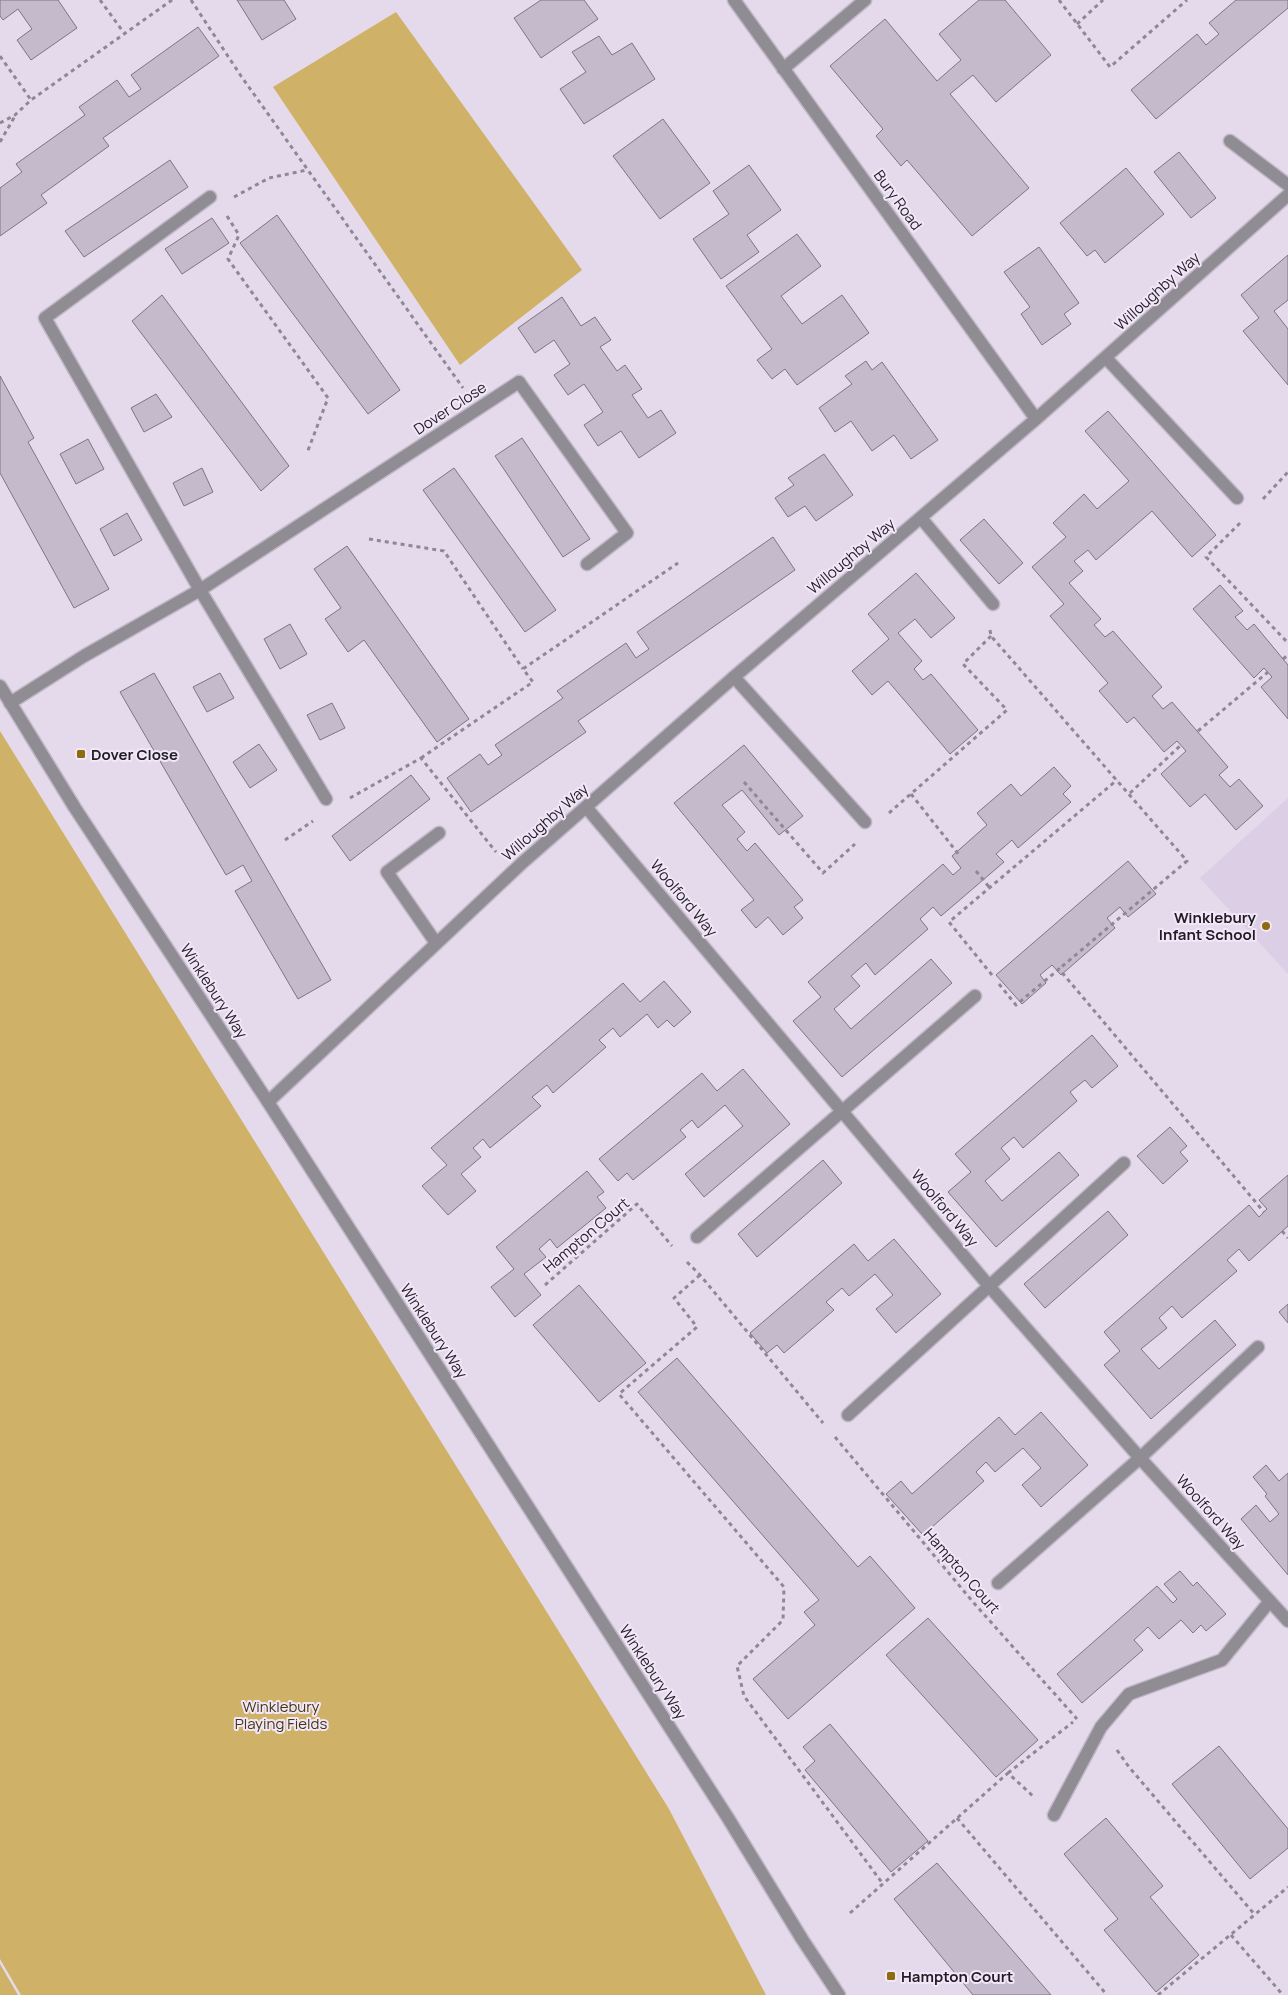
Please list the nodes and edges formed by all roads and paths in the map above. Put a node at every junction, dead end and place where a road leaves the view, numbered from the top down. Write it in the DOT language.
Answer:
graph roads {
  1 [pos="100,0"];
  2 [pos="172,0"];
  3 [pos="191,0"];
  4 [pos="734,0"];
  5 [pos="865,0"];
  6 [pos="1060,0"];
  7 [pos="1102,0"];
  8 [pos="1187,0"];
  9 [pos="1077,24"];
  10 [pos="124,33"];
  11 [pos="0,56"];
  12 [pos="783,69"];
  13 [pos="30,100"];
  14 [pos="15,115"];
  15 [pos="0,123"];
  16 [pos="1230,141"];
  17 [pos="0,142"];
  18 [pos="307,170"];
  19 [pos="1288,185"];
  20 [pos="1288,195"];
  21 [pos="215,201"];
  22 [pos="1106,358"];
  23 [pos="478,409"];
  24 [pos="1036,420"];
  25 [pos="307,453"];
  26 [pos="1288,472"];
  27 [pos="1238,498"];
  28 [pos="1257,506"];
  29 [pos="921,518"];
  30 [pos="1245,519"];
  31 [pos="369,539"];
  32 [pos="678,563"];
  33 [pos="587,564"];
  34 [pos="200,590"];
  35 [pos="984,594"];
  36 [pos="993,604"];
  37 [pos="991,636"];
  38 [pos="1288,643"];
  39 [pos="1288,654"];
  40 [pos="1283,659"];
  41 [pos="523,669"];
  42 [pos="1268,672"];
  43 [pos="734,678"];
  44 [pos="0,686"];
  45 [pos="10,703"];
  46 [pos="1198,731"];
  47 [pos="1180,745"];
  48 [pos="421,758"];
  49 [pos="1117,780"];
  50 [pos="744,782"];
  51 [pos="1130,793"];
  52 [pos="911,794"];
  53 [pos="326,799"];
  54 [pos="348,799"];
  55 [pos="586,807"];
  56 [pos="884,818"];
  57 [pos="316,820"];
  58 [pos="865,822"];
  59 [pos="439,832"];
  60 [pos="285,840"];
  61 [pos="858,842"];
  62 [pos="497,854"];
  63 [pos="960,856"];
  64 [pos="976,871"];
  65 [pos="990,888"];
  66 [pos="436,942"];
  67 [pos="1059,969"];
  68 [pos="975,996"];
  69 [pos="268,1102"];
  70 [pos="843,1110"];
  71 [pos="1124,1163"];
  72 [pos="1264,1212"];
  73 [pos="1282,1232"];
  74 [pos="697,1237"];
  75 [pos="1288,1238"];
  76 [pos="673,1246"];
  77 [pos="684,1259"];
  78 [pos="700,1275"];
  79 [pos="545,1285"];
  80 [pos="989,1286"];
  81 [pos="1258,1347"];
  82 [pos="848,1415"];
  83 [pos="1140,1458"];
  84 [pos="998,1584"];
  85 [pos="1270,1601"];
  86 [pos="1288,1621"];
  87 [pos="1078,1719"];
  88 [pos="1101,1727"];
  89 [pos="1008,1772"];
  90 [pos="1054,1816"];
  91 [pos="957,1818"];
  92 [pos="883,1884"];
  93 [pos="1288,1887"];
  94 [pos="850,1913"];
  95 [pos="1255,1915"];
  96 [pos="1231,1934"];
  97 [pos="839,1995"];
  98 [pos="1107,1995"];
  99 [pos="1158,1995"];
  100 [pos="1283,1995"];
  1 -- 10 [label="path"];
  2 -- 10 [label="path"];
  3 -- 18 [label="path"];
  4 -- 12 [label="street, Bury Road"];
  5 -- 12 [label="street"];
  6 -- 9 [label="path"];
  7 -- 9 [label="path"];
  8 -- 9 [label="path"];
  10 -- 13 [label="path"];
  11 -- 13 [label="path"];
  12 -- 24 [label="street, Bury Road"];
  13 -- 14 [label="path"];
  14 -- 15 [label="path"];
  14 -- 17 [label="path"];
  16 -- 19 [label="street"];
  18 -- 21 [label="path"];
  18 -- 23 [label="path"];
  20 -- 22 [label="street, Willoughby Way"];
  21 -- 25 [label="path"];
  21 -- 34 [label="street"];
  22 -- 24 [label="street, Willoughby Way"];
  22 -- 27 [label="street"];
  23 -- 33 [label="street, Dover Close"];
  23 -- 34 [label="street, Dover Close"];
  24 -- 29 [label="street, Willoughby Way"];
  26 -- 28 [label="path"];
  29 -- 35 [label="street"];
  29 -- 43 [label="street, Willoughby Way"];
  30 -- 38 [label="path"];
  31 -- 41 [label="path"];
  32 -- 41 [label="path"];
  34 -- 45 [label="street, Dover Close"];
  34 -- 53 [label="street"];
  35 -- 36 [label="street"];
  35 -- 37 [label="path"];
  37 -- 49 [label="path"];
  37 -- 52 [label="path"];
  39 -- 40 [label="path"];
  41 -- 48 [label="path"];
  42 -- 46 [label="path"];
  43 -- 55 [label="street, Willoughby Way"];
  43 -- 58 [label="street"];
  44 -- 45 [label="street, Winklebury Way"];
  45 -- 69 [label="street, Winklebury Way"];
  47 -- 51 [label="path"];
  48 -- 54 [label="path"];
  48 -- 62 [label="path"];
  49 -- 51 [label="path"];
  49 -- 65 [label="path"];
  50 -- 61 [label="path"];
  51 -- 67 [label="path"];
  52 -- 56 [label="path"];
  52 -- 63 [label="path"];
  55 -- 66 [label="street, Willoughby Way"];
  55 -- 70 [label="street, Woolford Way"];
  57 -- 60 [label="path"];
  59 -- 66 [label="street"];
  64 -- 65 [label="path"];
  65 -- 67 [label="path"];
  66 -- 69 [label="street, Willoughby Way"];
  67 -- 72 [label="path"];
  68 -- 70 [label="street"];
  69 -- 97 [label="street, Winklebury Way"];
  70 -- 74 [label="street"];
  70 -- 80 [label="street, Woolford Way"];
  71 -- 80 [label="street"];
  73 -- 75 [label="path"];
  76 -- 79 [label="path, Hampton Court"];
  77 -- 78 [label="path, Hampton Court"];
  78 -- 87 [label="path, Hampton Court"];
  78 -- 92 [label="path"];
  80 -- 82 [label="street"];
  80 -- 83 [label="street, Woolford Way"];
  81 -- 83 [label="street"];
  83 -- 84 [label="street"];
  83 -- 85 [label="street, Woolford Way"];
  85 -- 86 [label="street, Woolford Way"];
  85 -- 88 [label="street"];
  87 -- 88 [label="path, Hampton Court"];
  87 -- 89 [label="path"];
  88 -- 90 [label="street"];
  88 -- 95 [label="path"];
  89 -- 90 [label="path"];
  89 -- 91 [label="path"];
  91 -- 92 [label="path"];
  91 -- 98 [label="path"];
  92 -- 94 [label="path"];
  93 -- 95 [label="path"];
  95 -- 96 [label="path"];
  96 -- 99 [label="path"];
  96 -- 100 [label="path"];
}
